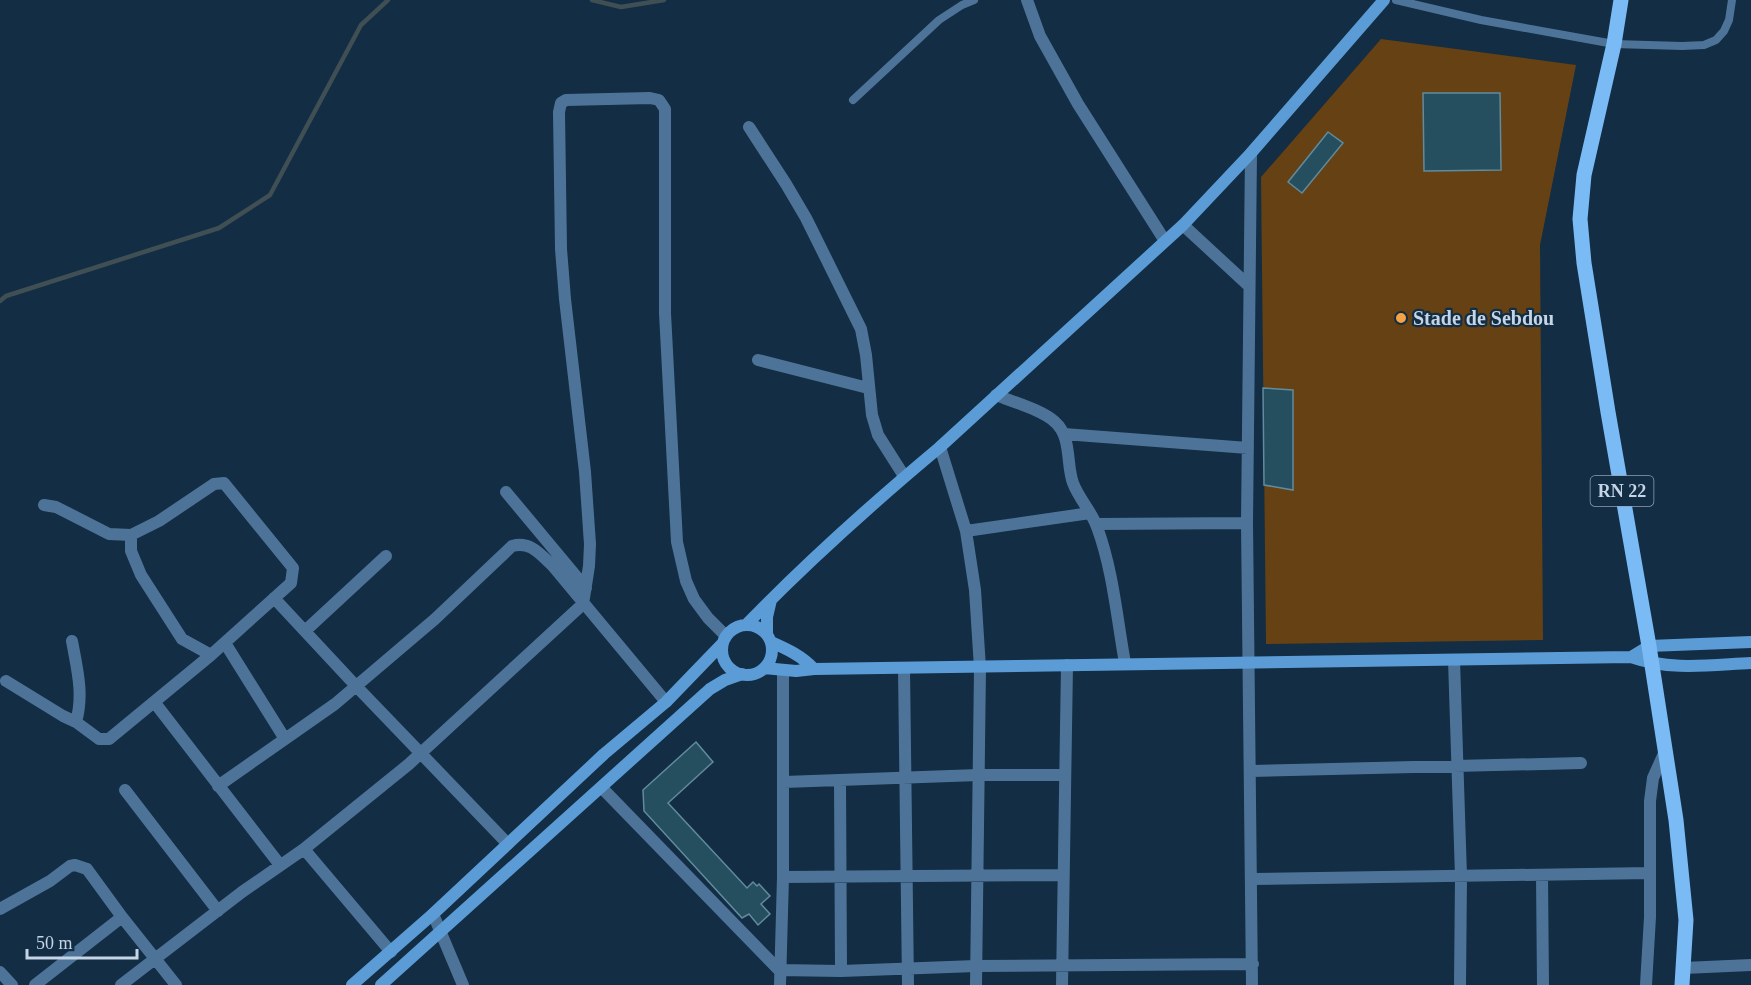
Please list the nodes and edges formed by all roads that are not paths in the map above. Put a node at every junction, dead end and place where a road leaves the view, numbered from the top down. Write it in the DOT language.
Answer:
graph roads {
  1 [pos="975,0"];
  2 [pos="1027,0"];
  3 [pos="1384,0"];
  4 [pos="1396,0"];
  5 [pos="1621,0"];
  6 [pos="1732,0"];
  7 [pos="1614,44"];
  8 [pos="853,100"];
  9 [pos="748,128"];
  10 [pos="1251,153"];
  11 [pos="1183,225"];
  12 [pos="1166,241"];
  13 [pos="1248,285"];
  14 [pos="758,360"];
  15 [pos="868,388"];
  16 [pos="996,395"];
  17 [pos="1064,434"];
  18 [pos="940,447"];
  19 [pos="1248,448"];
  20 [pos="904,476"];
  21 [pos="506,492"];
  22 [pos="44,505"];
  23 [pos="1093,519"];
  24 [pos="1247,523"];
  25 [pos="966,531"];
  26 [pos="131,536"];
  27 [pos="386,556"];
  28 [pos="586,588"];
  29 [pos="274,598"];
  30 [pos="771,599"];
  31 [pos="583,604"];
  32 [pos="746,625"];
  33 [pos="304,631"];
  34 [pos="769,638"];
  35 [pos="725,640"];
  36 [pos="72,641"];
  37 [pos="1751,642"];
  38 [pos="225,643"];
  39 [pos="1649,646"];
  40 [pos="211,656"];
  41 [pos="1631,657"];
  42 [pos="1454,660"];
  43 [pos="1250,661"];
  44 [pos="1125,663"];
  45 [pos="1751,663"];
  46 [pos="1652,664"];
  47 [pos="1066,665"];
  48 [pos="764,668"];
  49 [pos="903,668"];
  50 [pos="980,668"];
  51 [pos="814,669"];
  52 [pos="783,671"];
  53 [pos="742,674"];
  54 [pos="6,681"];
  55 [pos="356,686"];
  56 [pos="666,702"];
  57 [pos="155,703"];
  58 [pos="76,722"];
  59 [pos="285,739"];
  60 [pos="1666,749"];
  61 [pos="422,753"];
  62 [pos="1581,763"];
  63 [pos="1456,766"];
  64 [pos="1251,771"];
  65 [pos="978,775"];
  66 [pos="1065,775"];
  67 [pos="904,777"];
  68 [pos="840,780"];
  69 [pos="784,782"];
  70 [pos="218,786"];
  71 [pos="602,788"];
  72 [pos="125,790"];
  73 [pos="508,844"];
  74 [pos="304,849"];
  75 [pos="280,865"];
  76 [pos="1650,873"];
  77 [pos="977,874"];
  78 [pos="1062,875"];
  79 [pos="1542,875"];
  80 [pos="839,876"];
  81 [pos="906,876"];
  82 [pos="1461,876"];
  83 [pos="783,877"];
  84 [pos="1252,879"];
  85 [pos="0,909"];
  86 [pos="218,911"];
  87 [pos="433,914"];
  88 [pos="122,917"];
  89 [pos="441,933"];
  90 [pos="391,952"];
  91 [pos="156,959"];
  92 [pos="1253,964"];
  93 [pos="1751,965"];
  94 [pos="976,966"];
  95 [pos="1062,966"];
  96 [pos="908,968"];
  97 [pos="1684,968"];
  98 [pos="779,970"];
  99 [pos="841,971"];
  100 [pos="0,972"];
  101 [pos="12,985"];
  102 [pos="35,985"];
  103 [pos="121,985"];
  104 [pos="176,985"];
  105 [pos="352,985"];
  106 [pos="381,985"];
  107 [pos="462,985"];
  108 [pos="780,985"];
  109 [pos="908,985"];
  110 [pos="976,985"];
  111 [pos="1062,985"];
  112 [pos="1252,985"];
  113 [pos="1460,985"];
  114 [pos="1543,985"];
  115 [pos="1646,985"];
  116 [pos="1683,985"];
  1 -- 8 [label="lane"];
  2 -- 12 [label="street"];
  3 -- 10 [label="main road"];
  4 -- 7 [label="lane"];
  5 -- 7 [label="main road, RN 22"];
  6 -- 7 [label="lane"];
  7 -- 39 [label="main road, RN 22"];
  9 -- 15 [label="street"];
  10 -- 11 [label="main road"];
  10 -- 13 [label="street"];
  11 -- 12 [label="main road"];
  11 -- 13 [label="street"];
  12 -- 16 [label="main road"];
  13 -- 19 [label="street"];
  14 -- 15 [label="street"];
  15 -- 20 [label="street"];
  16 -- 17 [label="street"];
  16 -- 18 [label="main road"];
  17 -- 19 [label="street"];
  17 -- 23 [label="street"];
  18 -- 20 [label="main road"];
  18 -- 25 [label="street"];
  19 -- 24 [label="street"];
  20 -- 30 [label="main road"];
  21 -- 28 [label="street"];
  22 -- 26 [label="street"];
  23 -- 24 [label="street"];
  23 -- 25 [label="street"];
  23 -- 44 [label="street"];
  24 -- 43 [label="street"];
  25 -- 50 [label="street"];
  26 -- 29 [label="street"];
  26 -- 40 [label="street"];
  27 -- 33 [label="street"];
  28 -- 31 [label="street"];
  28 -- 35 [label="street"];
  29 -- 33 [label="street"];
  29 -- 38 [label="street"];
  30 -- 32 [label="main road"];
  30 -- 34 [label="main road"];
  31 -- 55 [label="street"];
  31 -- 56 [label="street"];
  31 -- 61 [label="street"];
  32 -- 34 [label="main road"];
  32 -- 35 [label="main road"];
  33 -- 55 [label="street"];
  34 -- 48 [label="main road"];
  34 -- 51 [label="main road"];
  35 -- 53 [label="main road"];
  35 -- 56 [label="main road"];
  36 -- 58 [label="street"];
  37 -- 39 [label="main road"];
  38 -- 40 [label="street"];
  38 -- 59 [label="street"];
  39 -- 41 [label="main road"];
  39 -- 46 [label="main road, RN 22"];
  40 -- 57 [label="street"];
  41 -- 42 [label="main road"];
  41 -- 46 [label="main road"];
  42 -- 43 [label="main road"];
  42 -- 63 [label="street"];
  43 -- 44 [label="main road"];
  43 -- 64 [label="street"];
  44 -- 47 [label="main road"];
  45 -- 46 [label="main road"];
  46 -- 60 [label="main road, RN 22"];
  47 -- 50 [label="main road"];
  47 -- 66 [label="street"];
  48 -- 52 [label="main road"];
  48 -- 53 [label="main road"];
  49 -- 50 [label="main road"];
  49 -- 51 [label="main road"];
  49 -- 67 [label="street"];
  50 -- 65 [label="street"];
  51 -- 52 [label="main road"];
  52 -- 69 [label="street"];
  53 -- 71 [label="main road"];
  54 -- 58 [label="street"];
  55 -- 59 [label="street"];
  55 -- 61 [label="street"];
  56 -- 73 [label="main road"];
  57 -- 58 [label="street"];
  57 -- 70 [label="street"];
  59 -- 70 [label="street"];
  60 -- 76 [label="street"];
  60 -- 97 [label="main road, RN 22"];
  61 -- 73 [label="street"];
  61 -- 74 [label="street"];
  62 -- 63 [label="street"];
  63 -- 64 [label="street"];
  63 -- 82 [label="street"];
  64 -- 84 [label="street"];
  65 -- 66 [label="street"];
  65 -- 67 [label="street"];
  65 -- 77 [label="street"];
  66 -- 78 [label="street"];
  67 -- 68 [label="street"];
  67 -- 81 [label="street"];
  68 -- 69 [label="street"];
  68 -- 80 [label="street"];
  69 -- 83 [label="street"];
  70 -- 75 [label="street"];
  71 -- 89 [label="main road"];
  71 -- 98 [label="street"];
  72 -- 86 [label="street"];
  73 -- 87 [label="main road"];
  74 -- 75 [label="street"];
  74 -- 90 [label="street"];
  75 -- 86 [label="street"];
  76 -- 79 [label="street"];
  76 -- 115 [label="street"];
  77 -- 78 [label="street"];
  77 -- 81 [label="street"];
  77 -- 94 [label="street"];
  78 -- 95 [label="street"];
  79 -- 82 [label="street"];
  79 -- 114 [label="street"];
  80 -- 81 [label="street"];
  80 -- 83 [label="street"];
  80 -- 99 [label="street"];
  81 -- 96 [label="street"];
  82 -- 84 [label="street"];
  82 -- 113 [label="street"];
  83 -- 98 [label="street"];
  84 -- 92 [label="street"];
  85 -- 88 [label="street"];
  86 -- 91 [label="street"];
  87 -- 89 [label="street"];
  87 -- 90 [label="main road"];
  88 -- 91 [label="street"];
  88 -- 102 [label="street"];
  89 -- 106 [label="main road"];
  89 -- 107 [label="street"];
  90 -- 105 [label="main road"];
  91 -- 103 [label="street"];
  91 -- 104 [label="street"];
  92 -- 95 [label="street"];
  92 -- 112 [label="street"];
  93 -- 97 [label="street"];
  94 -- 95 [label="street"];
  94 -- 96 [label="street"];
  94 -- 110 [label="street"];
  95 -- 111 [label="street"];
  96 -- 99 [label="street"];
  96 -- 109 [label="street"];
  97 -- 116 [label="main road, RN 22"];
  98 -- 99 [label="street"];
  98 -- 108 [label="street"];
  100 -- 101 [label="street"];
}
